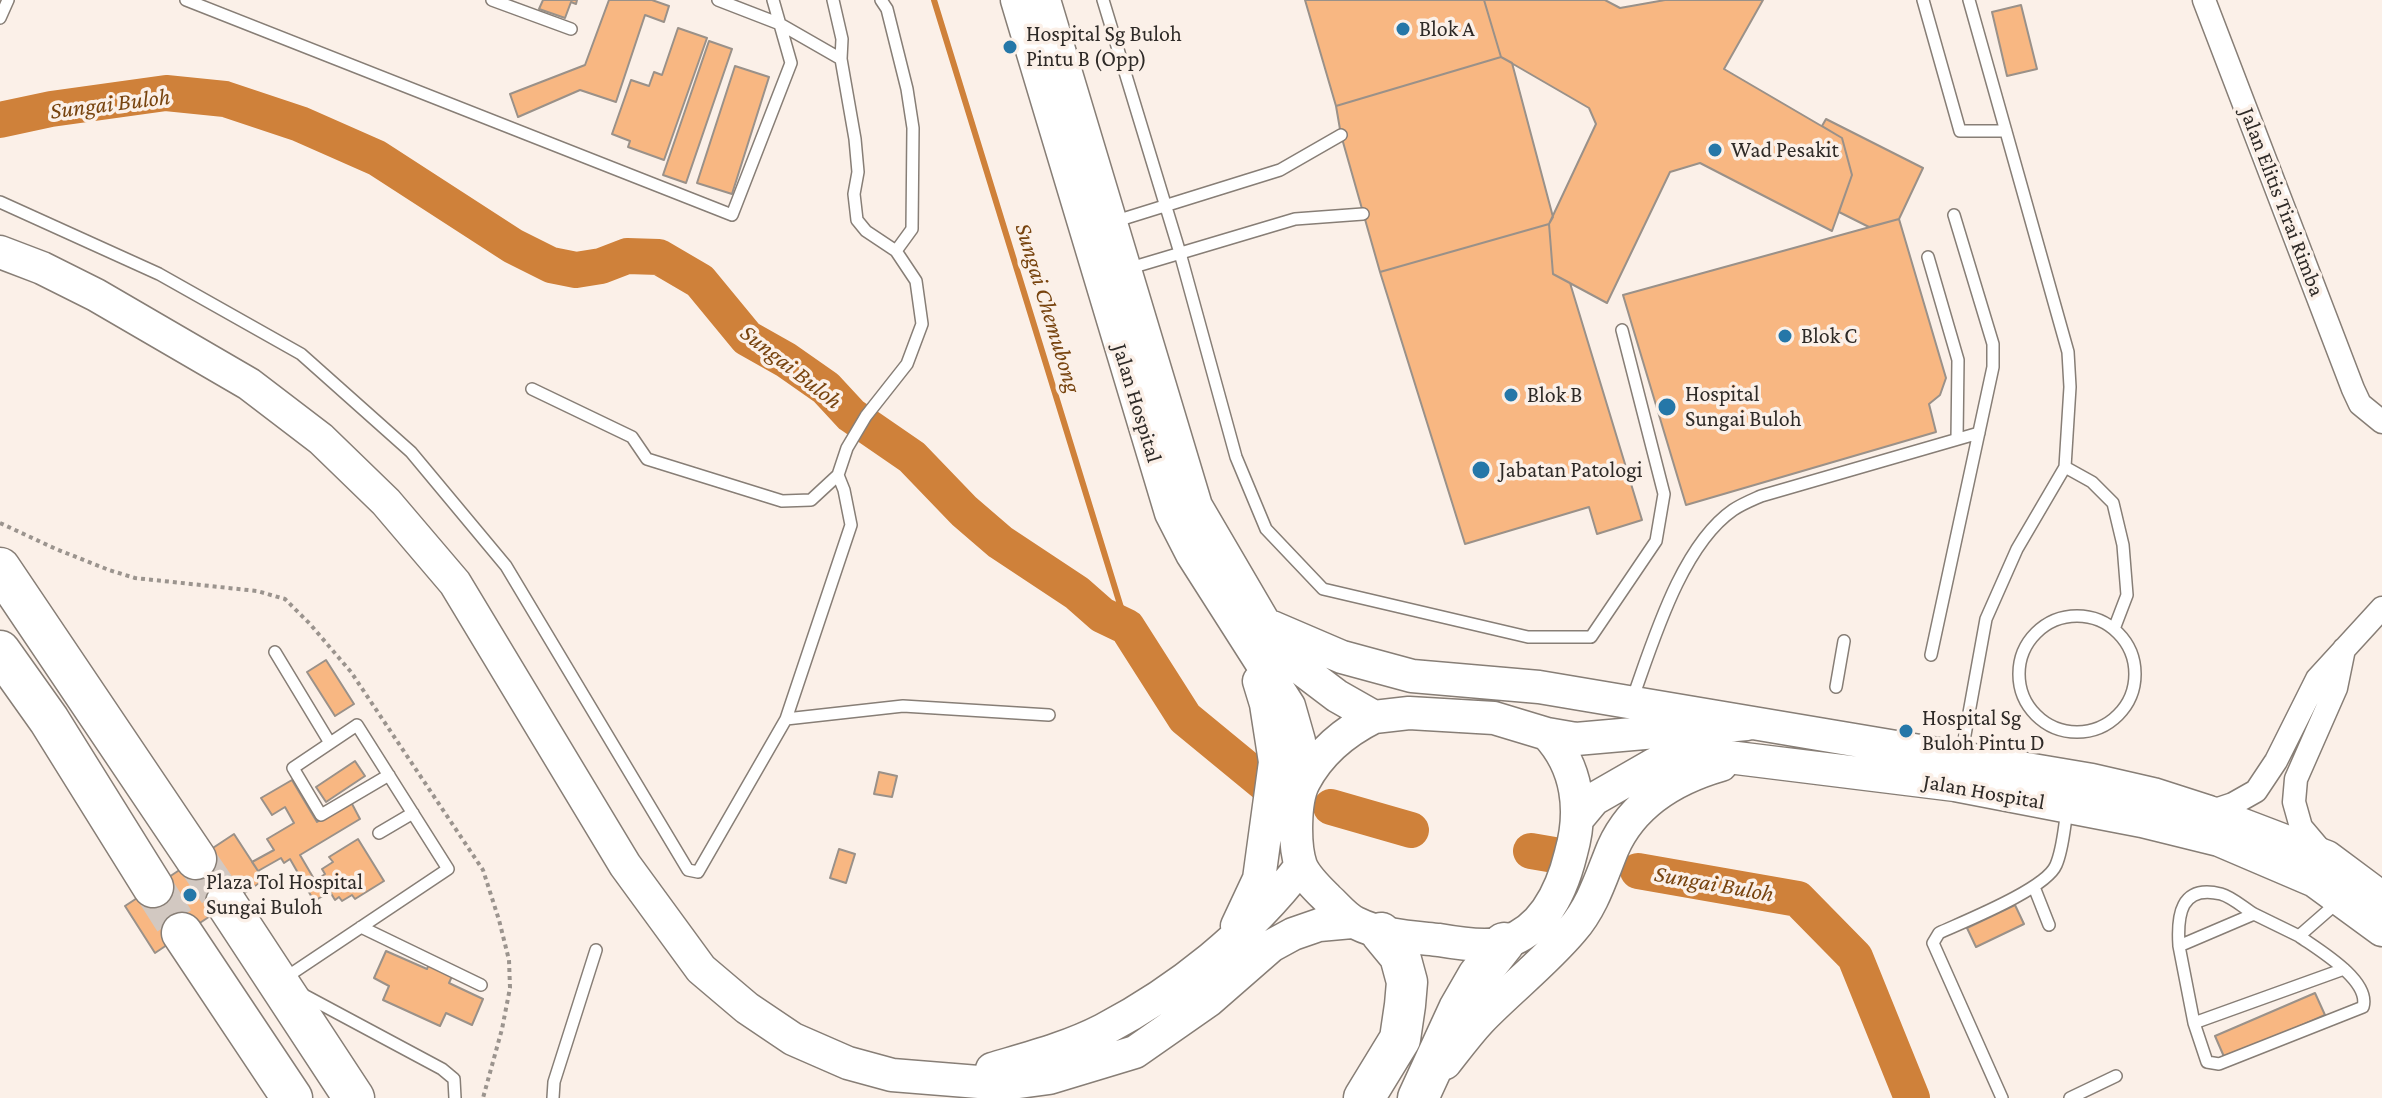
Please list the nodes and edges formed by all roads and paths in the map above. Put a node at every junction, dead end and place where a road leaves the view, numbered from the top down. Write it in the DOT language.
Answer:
graph roads {
  1 [pos="8,0"];
  2 [pos="186,0"];
  3 [pos="492,0"];
  4 [pos="718,0"];
  5 [pos="773,0"];
  6 [pos="833,0"];
  7 [pos="881,0"];
  8 [pos="1017,0"];
  9 [pos="1044,0"];
  10 [pos="1103,0"];
  11 [pos="1923,0"];
  12 [pos="1969,0"];
  13 [pos="2206,0"];
  14 [pos="0,18"];
  15 [pos="780,24"];
  16 [pos="571,29"];
  17 [pos="841,59"];
  18 [pos="2006,131"];
  19 [pos="1341,135"];
  20 [pos="0,202"];
  21 [pos="1166,205"];
  22 [pos="1363,214"];
  23 [pos="1954,215"];
  24 [pos="1098,226"];
  25 [pos="896,251"];
  26 [pos="0,252"];
  27 [pos="1180,253"];
  28 [pos="1928,257"];
  29 [pos="1111,273"];
  30 [pos="1622,330"];
  31 [pos="532,389"];
  32 [pos="2382,422"];
  33 [pos="1979,433"];
  34 [pos="1957,439"];
  35 [pos="2065,467"];
  36 [pos="838,475"];
  37 [pos="0,568"];
  38 [pos="2382,608"];
  39 [pos="1254,629"];
  40 [pos="2114,629"];
  41 [pos="1844,641"];
  42 [pos="2344,648"];
  43 [pos="0,651"];
  44 [pos="275,652"];
  45 [pos="1931,655"];
  46 [pos="1497,684"];
  47 [pos="1836,687"];
  48 [pos="1630,704"];
  49 [pos="1409,713"];
  50 [pos="1049,715"];
  51 [pos="1374,717"];
  52 [pos="786,719"];
  53 [pos="1747,724"];
  54 [pos="1547,734"];
  55 [pos="330,743"];
  56 [pos="1743,758"];
  57 [pos="1958,772"];
  58 [pos="389,775"];
  59 [pos="1303,783"];
  60 [pos="2068,806"];
  61 [pos="2209,812"];
  62 [pos="413,813"];
  63 [pos="1579,817"];
  64 [pos="379,833"];
  65 [pos="2327,857"];
  66 [pos="196,859"];
  67 [pos="1301,866"];
  68 [pos="153,887"];
  69 [pos="2034,887"];
  70 [pos="2343,898"];
  71 [pos="2382,898"];
  72 [pos="226,903"];
  73 [pos="2254,914"];
  74 [pos="2049,925"];
  75 [pos="361,927"];
  76 [pos="1367,927"];
  77 [pos="2382,930"];
  78 [pos="182,933"];
  79 [pos="2299,936"];
  80 [pos="1504,943"];
  81 [pos="1228,944"];
  82 [pos="2179,946"];
  83 [pos="596,950"];
  84 [pos="2344,969"];
  85 [pos="279,982"];
  86 [pos="481,985"];
  87 [pos="2194,1023"];
  88 [pos="2116,1076"];
  89 [pos="954,1079"];
  90 [pos="1420,1095"];
  91 [pos="292,1098"];
  92 [pos="354,1098"];
  93 [pos="455,1098"];
  94 [pos="553,1098"];
  95 [pos="1364,1098"];
  96 [pos="2002,1098"];
  97 [pos="2070,1098"];
  1 -- 14 [label="lane"];
  2 -- 15 [label="lane"];
  3 -- 16 [label="lane"];
  4 -- 15 [label="lane"];
  5 -- 15 [label="lane"];
  6 -- 17 [label="lane"];
  7 -- 25 [label="lane"];
  8 -- 24 [label="main road, Jalan Hospital"];
  9 -- 24 [label="main road, Jalan Hospital"];
  10 -- 21 [label="lane"];
  11 -- 18 [label="lane"];
  12 -- 18 [label="lane"];
  13 -- 32 [label="street, Jalan Elitis Tirai Rimba"];
  15 -- 17 [label="lane"];
  17 -- 25 [label="lane"];
  18 -- 35 [label="lane"];
  19 -- 21 [label="lane"];
  20 -- 52 [label="lane"];
  21 -- 24 [label="lane"];
  21 -- 27 [label="lane"];
  22 -- 27 [label="lane"];
  23 -- 33 [label="lane"];
  24 -- 29 [label="main road, Jalan Hospital"];
  25 -- 36 [label="lane"];
  26 -- 89 [label="main road"];
  27 -- 29 [label="lane"];
  27 -- 30 [label="lane"];
  28 -- 34 [label="lane"];
  29 -- 39 [label="main road, Jalan Hospital"];
  31 -- 36 [label="lane"];
  33 -- 34 [label="lane"];
  33 -- 45 [label="lane"];
  34 -- 48 [label="lane"];
  35 -- 40 [label="lane"];
  35 -- 57 [label="lane"];
  36 -- 52 [label="lane"];
  37 -- 66 [label="highway"];
  38 -- 42 [label="street"];
  39 -- 46 [label="main road, Jalan Hospital"];
  39 -- 51 [label="main road, Jalan Hospital"];
  39 -- 59 [label="main road, Jalan Hospital"];
  39 -- 81 [label="main road"];
  40 -- 40 [label="lane"];
  41 -- 47 [label="lane"];
  42 -- 61 [label="street"];
  42 -- 65 [label="street"];
  43 -- 68 [label="highway"];
  44 -- 55 [label="lane"];
  46 -- 48 [label="main road, Jalan Hospital"];
  46 -- 49 [label="main road"];
  48 -- 53 [label="main road, Jalan Hospital"];
  49 -- 51 [label="main road, Jalan Hospital"];
  49 -- 54 [label="main road, Jalan Hospital"];
  50 -- 52 [label="lane"];
  51 -- 59 [label="main road"];
  53 -- 54 [label="main road, Jalan Hospital"];
  53 -- 57 [label="main road, Jalan Hospital"];
  54 -- 63 [label="main road"];
  55 -- 58 [label="lane"];
  55 -- 58 [label="lane"];
  56 -- 57 [label="main road, Jalan Hospital"];
  56 -- 63 [label="main road, Jalan Hospital"];
  56 -- 90 [label="main road"];
  57 -- 60 [label="main road, Jalan Hospital"];
  57 -- 61 [label="main road, Jalan Hospital"];
  58 -- 62 [label="lane"];
  59 -- 67 [label="main road"];
  60 -- 69 [label="lane"];
  60 -- 70 [label="main road, Jalan Hospital"];
  61 -- 65 [label="main road, Jalan Hospital"];
  62 -- 64 [label="lane"];
  62 -- 75 [label="lane"];
  63 -- 80 [label="main road"];
  65 -- 71 [label="main road, Jalan Hospital"];
  67 -- 76 [label="main road"];
  67 -- 81 [label="main road"];
  69 -- 74 [label="lane"];
  69 -- 96 [label="lane"];
  70 -- 77 [label="main road, Jalan Hospital"];
  70 -- 79 [label="lane"];
  72 -- 85 [label="highway"];
  73 -- 79 [label="lane"];
  73 -- 82 [label="lane"];
  73 -- 82 [label="lane"];
  75 -- 85 [label="lane"];
  75 -- 86 [label="lane"];
  76 -- 80 [label="main road"];
  76 -- 89 [label="main road"];
  76 -- 95 [label="highway"];
  78 -- 91 [label="highway"];
  79 -- 84 [label="lane"];
  80 -- 90 [label="highway"];
  81 -- 89 [label="main road"];
  82 -- 87 [label="lane"];
  83 -- 94 [label="lane"];
  84 -- 87 [label="lane"];
  84 -- 87 [label="lane"];
  85 -- 92 [label="highway"];
  85 -- 93 [label="lane"];
  88 -- 97 [label="lane"];
}
